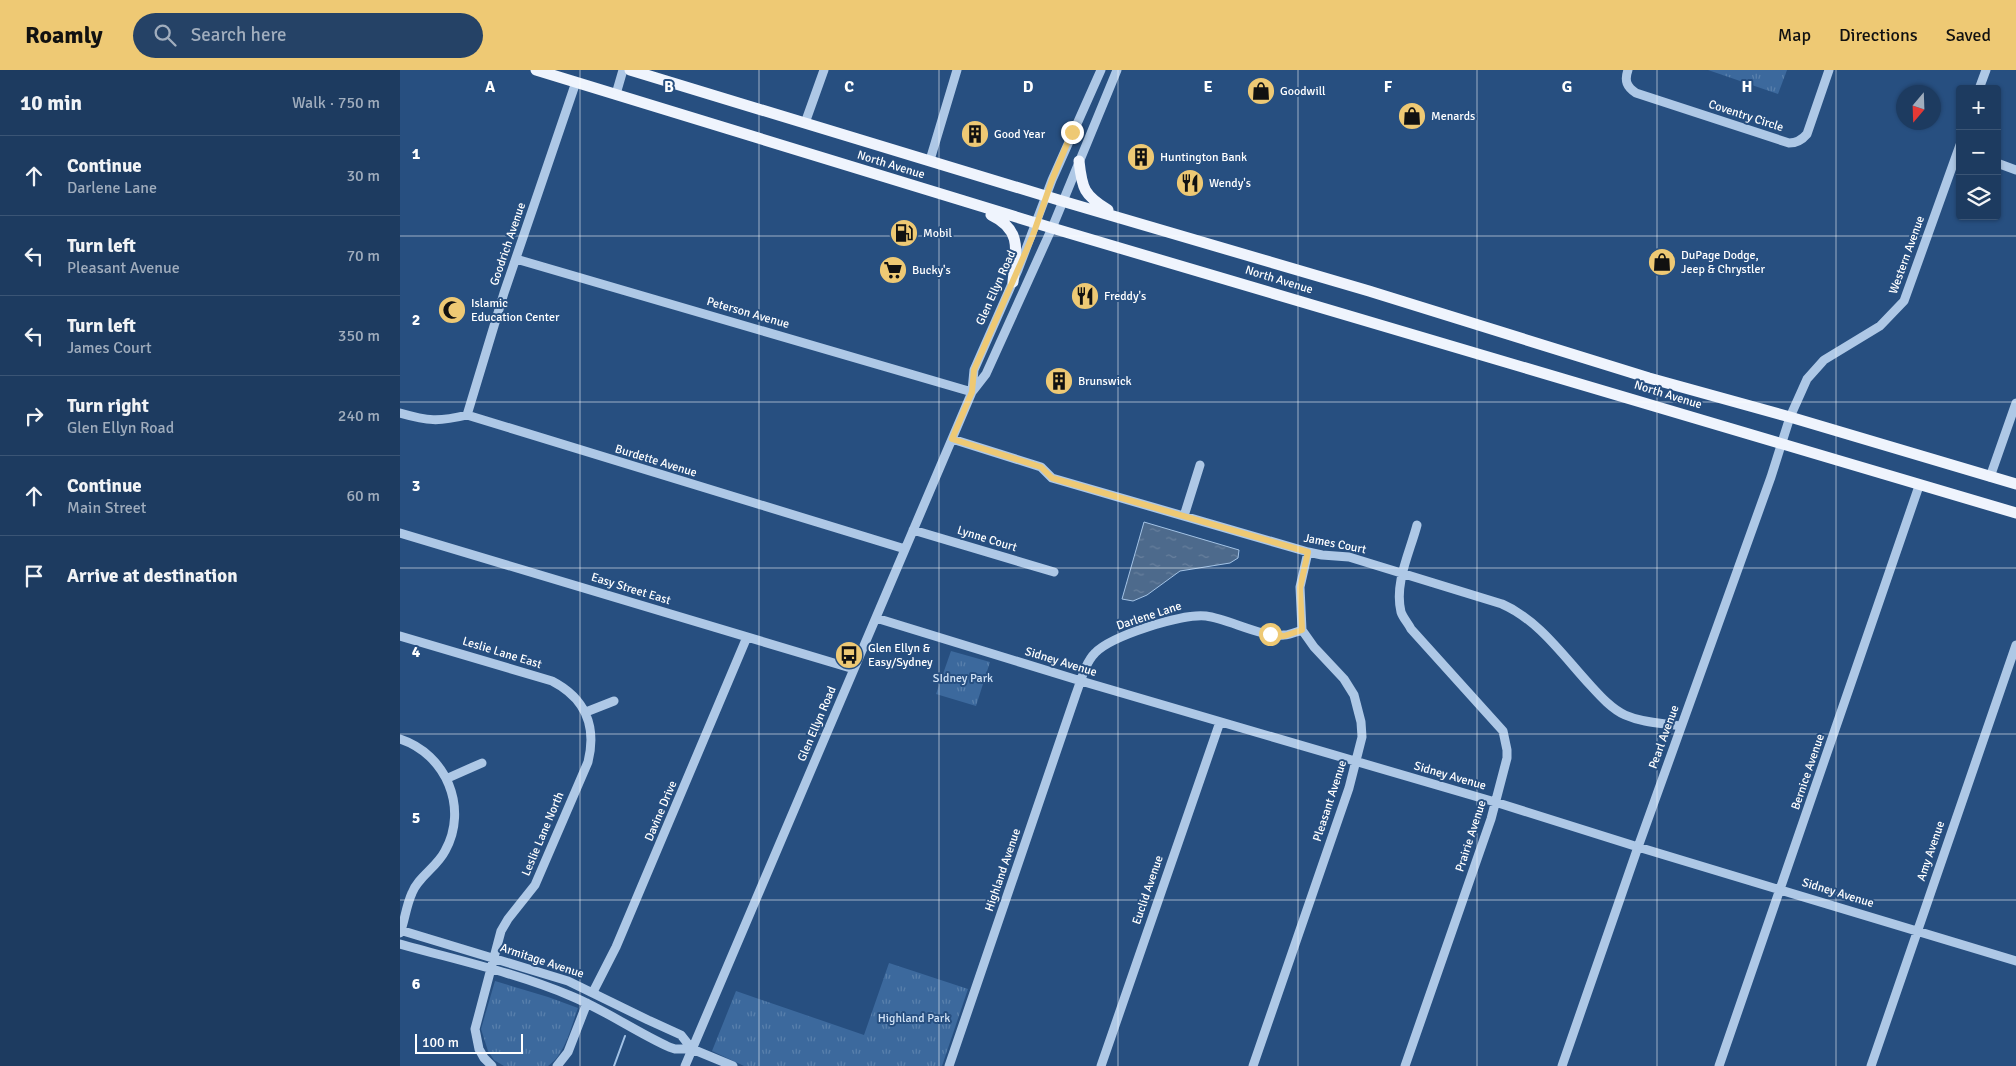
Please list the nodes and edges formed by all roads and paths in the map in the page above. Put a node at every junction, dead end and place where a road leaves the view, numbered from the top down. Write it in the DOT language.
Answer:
graph roads {
  1 [pos="536,70"];
  2 [pos="624,70"];
  3 [pos="630,70"];
  4 [pos="824,70"];
  5 [pos="957,70"];
  6 [pos="1101,70"];
  7 [pos="1117,70"];
  8 [pos="1628,70"];
  9 [pos="1829,70"];
  10 [pos="1986,70"];
  11 [pos="576,82"];
  12 [pos="1980,85"];
  13 [pos="616,94"];
  14 [pos="805,123"];
  15 [pos="1956,157"];
  16 [pos="930,160"];
  17 [pos="1079,162"];
  18 [pos="2001,164"];
  19 [pos="2016,170"];
  20 [pos="939,193"];
  21 [pos="1046,196"];
  22 [pos="1062,201"];
  23 [pos="1134,221"];
  24 [pos="1037,223"];
  25 [pos="1052,228"];
  26 [pos="516,259"];
  27 [pos="1012,282"];
  28 [pos="972,392"];
  29 [pos="2016,403"];
  30 [pos="400,413"];
  31 [pos="467,415"];
  32 [pos="1790,417"];
  33 [pos="952,439"];
  34 [pos="1781,444"];
  35 [pos="1200,465"];
  36 [pos="1990,477"];
  37 [pos="2016,484"];
  38 [pos="1919,486"];
  39 [pos="2016,513"];
  40 [pos="1184,516"];
  41 [pos="1418,525"];
  42 [pos="913,530"];
  43 [pos="400,533"];
  44 [pos="904,549"];
  45 [pos="1308,552"];
  46 [pos="1054,572"];
  47 [pos="1402,573"];
  48 [pos="876,618"];
  49 [pos="1302,630"];
  50 [pos="400,636"];
  51 [pos="747,637"];
  52 [pos="2016,645"];
  53 [pos="854,669"];
  54 [pos="1081,681"];
  55 [pos="614,701"];
  56 [pos="586,712"];
  57 [pos="1220,722"];
  58 [pos="1681,726"];
  59 [pos="400,740"];
  60 [pos="1355,762"];
  61 [pos="482,763"];
  62 [pos="448,778"];
  63 [pos="1495,802"];
  64 [pos="1638,847"];
  65 [pos="1780,889"];
  66 [pos="1917,930"];
  67 [pos="400,931"];
  68 [pos="400,944"];
  69 [pos="493,958"];
  70 [pos="2016,961"];
  71 [pos="490,970"];
  72 [pos="593,992"];
  73 [pos="587,1003"];
  74 [pos="692,1049"];
  75 [pos="492,1066"];
  76 [pos="558,1066"];
  77 [pos="684,1066"];
  78 [pos="733,1066"];
  79 [pos="949,1066"];
  80 [pos="1101,1066"];
  81 [pos="1253,1066"];
  82 [pos="1405,1066"];
  83 [pos="1562,1066"];
  84 [pos="1719,1066"];
  85 [pos="1871,1066"];
  1 -- 11 [label="main road, North Avenue"];
  2 -- 13 [label="street"];
  3 -- 14 [label="main road, North Avenue"];
  4 -- 14 [label="street"];
  5 -- 16 [label="street"];
  6 -- 21 [label="street, Glen Ellyn Road"];
  7 -- 17 [label="street, Glen Ellyn Road"];
  8 -- 9 [label="street, Coventry Circle"];
  10 -- 12 [label="street"];
  11 -- 13 [label="main road, North Avenue"];
  11 -- 26 [label="street, Goodrich Avenue"];
  13 -- 20 [label="main road, North Avenue"];
  14 -- 16 [label="main road, North Avenue"];
  15 -- 32 [label="street, Western Avenue"];
  16 -- 21 [label="main road, North Avenue"];
  17 -- 22 [label="street, Glen Ellyn Road"];
  17 -- 23 [label="main road"];
  18 -- 19 [label="street"];
  20 -- 24 [label="main road, North Avenue"];
  20 -- 27 [label="main road"];
  21 -- 22 [label="main road, North Avenue"];
  21 -- 24 [label="street, Glen Ellyn Road"];
  22 -- 23 [label="main road, North Avenue"];
  22 -- 25 [label="street, Glen Ellyn Road"];
  23 -- 32 [label="main road, North Avenue"];
  24 -- 25 [label="main road, North Avenue"];
  24 -- 27 [label="street, Glen Ellyn Road"];
  25 -- 28 [label="street, Glen Ellyn Road"];
  25 -- 34 [label="main road, North Avenue"];
  26 -- 28 [label="street, Peterson Avenue"];
  26 -- 31 [label="street, Goodrich Avenue"];
  27 -- 28 [label="street, Glen Ellyn Road"];
  28 -- 33 [label="street, Glen Ellyn Road"];
  29 -- 36 [label="street"];
  30 -- 31 [label="street"];
  31 -- 44 [label="street, Burdette Avenue"];
  32 -- 34 [label="street, Pearl Avenue"];
  32 -- 36 [label="main road, North Avenue"];
  33 -- 40 [label="street, James Court"];
  33 -- 42 [label="street, Glen Ellyn Road"];
  34 -- 38 [label="main road, North Avenue"];
  34 -- 58 [label="street, Pearl Avenue"];
  35 -- 40 [label="street"];
  36 -- 37 [label="main road, North Avenue"];
  38 -- 39 [label="main road, North Avenue"];
  38 -- 65 [label="street, Bernice Avenue"];
  40 -- 45 [label="street, James Court"];
  41 -- 47 [label="street, Prairie Avenue"];
  42 -- 44 [label="street, Glen Ellyn Road"];
  42 -- 46 [label="street, Lynne Court"];
  43 -- 51 [label="street, Easy Street East"];
  44 -- 48 [label="street, Glen Ellyn Road"];
  45 -- 47 [label="street, James Court"];
  45 -- 49 [label="street"];
  47 -- 58 [label="street, James Court"];
  47 -- 63 [label="street, Prairie Avenue"];
  48 -- 53 [label="street, Glen Ellyn Road"];
  48 -- 54 [label="street, Sidney Avenue"];
  49 -- 54 [label="street, Darlene Lane"];
  49 -- 60 [label="street, Pleasant Avenue"];
  50 -- 56 [label="street, Leslie Lane East"];
  51 -- 53 [label="street, Easy Street East"];
  51 -- 72 [label="street, Davine Drive"];
  52 -- 66 [label="street, Amy Avenue"];
  53 -- 74 [label="street, Glen Ellyn Road"];
  54 -- 57 [label="street, Sidney Avenue"];
  54 -- 79 [label="street, Highland Avenue"];
  55 -- 56 [label="street"];
  56 -- 69 [label="street, Leslie Lane North"];
  57 -- 60 [label="street, Sidney Avenue"];
  57 -- 80 [label="street, Euclid Avenue"];
  58 -- 64 [label="street, Pearl Avenue"];
  59 -- 62 [label="street"];
  60 -- 63 [label="street, Sidney Avenue"];
  60 -- 81 [label="street, Pleasant Avenue"];
  61 -- 62 [label="street"];
  62 -- 67 [label="street"];
  63 -- 64 [label="street, Sidney Avenue"];
  63 -- 82 [label="street, Prairie Avenue"];
  64 -- 65 [label="street, Sidney Avenue"];
  64 -- 83 [label="street, Pearl Avenue"];
  65 -- 66 [label="street, Sidney Avenue"];
  65 -- 84 [label="street, Bernice Avenue"];
  66 -- 70 [label="street, Sidney Avenue"];
  66 -- 85 [label="street, Amy Avenue"];
  67 -- 69 [label="street, Armitage Avenue"];
  68 -- 71 [label="street, Armitage Avenue"];
  69 -- 71 [label="street, Leslie Lane North"];
  69 -- 72 [label="street, Armitage Avenue"];
  71 -- 73 [label="street, Armitage Avenue"];
  71 -- 75 [label="street, Leslie Lane North"];
  72 -- 74 [label="street, Armitage Avenue"];
  73 -- 74 [label="street, Armitage Avenue"];
  73 -- 76 [label="street"];
  74 -- 77 [label="street, Glen Ellyn Road"];
  74 -- 78 [label="street, Armitage Avenue"];
}
